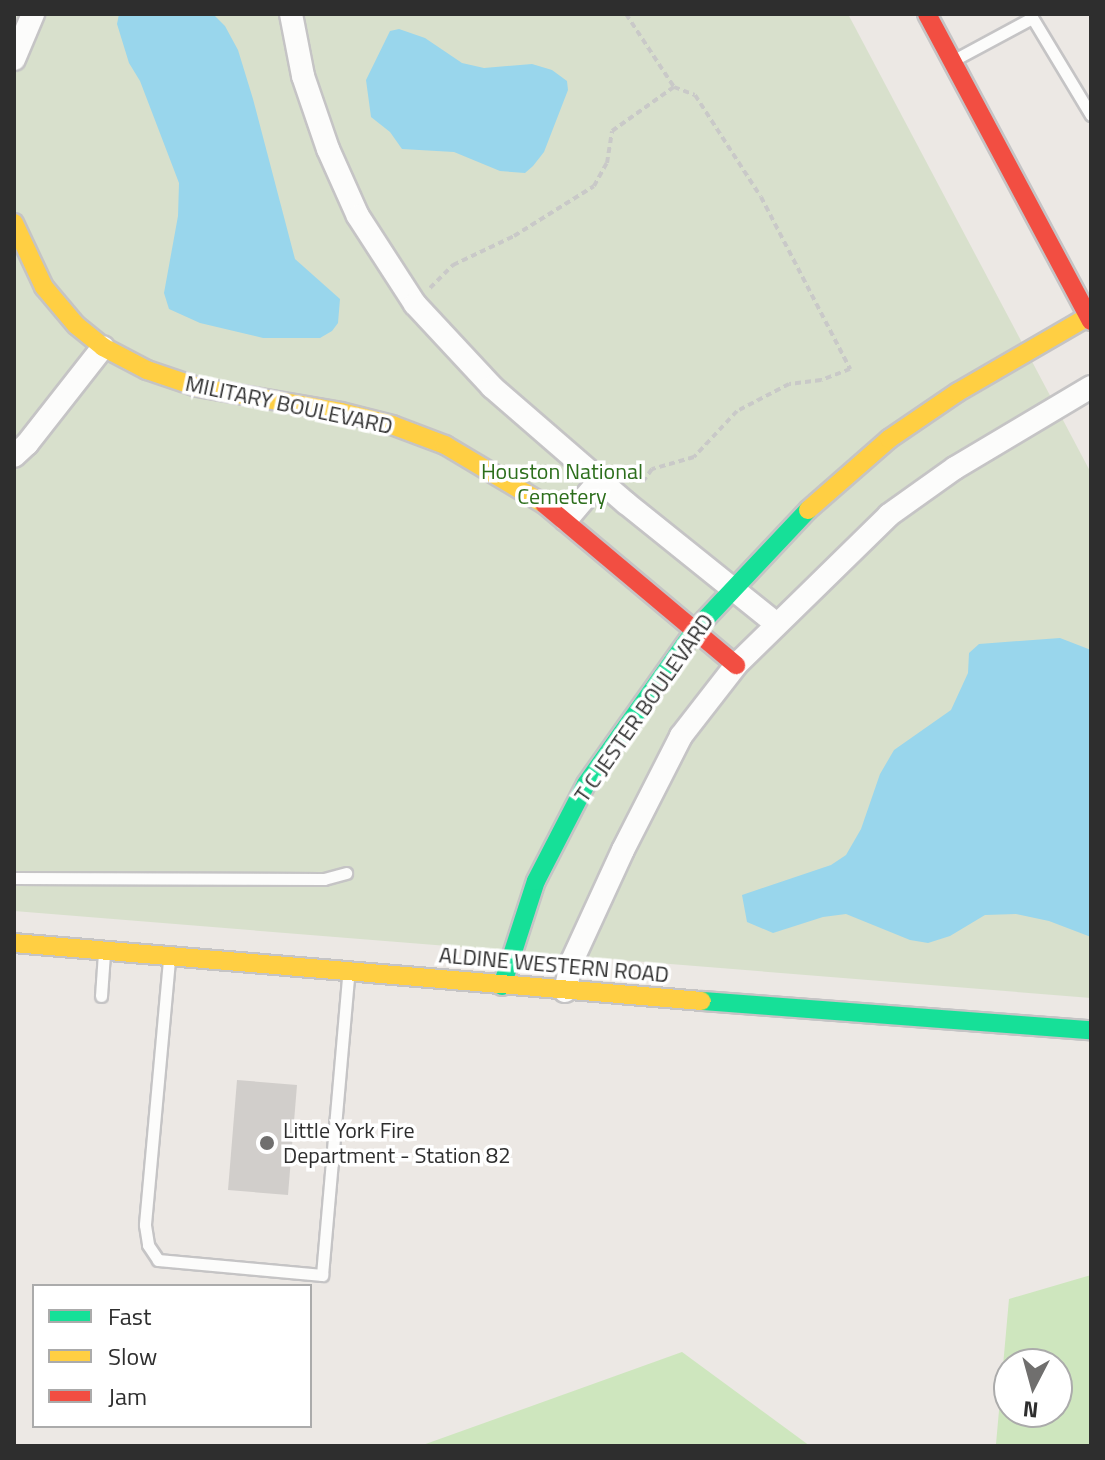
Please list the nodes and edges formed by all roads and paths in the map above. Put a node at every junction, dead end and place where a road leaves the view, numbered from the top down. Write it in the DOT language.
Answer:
graph roads {
  1 [pos="33,14"];
  2 [pos="291,14"];
  3 [pos="626,14"];
  4 [pos="931,15"];
  5 [pos="1031,16"];
  6 [pos="14,59"];
  7 [pos="952,61"];
  8 [pos="674,87"];
  9 [pos="1091,115"];
  10 [pos="14,223"];
  11 [pos="415,304"];
  12 [pos="1090,317"];
  13 [pos="103,347"];
  14 [pos="1091,387"];
  15 [pos="14,456"];
  16 [pos="600,480"];
  17 [pos="626,503"];
  18 [pos="566,520"];
  19 [pos="733,588"];
  20 [pos="775,623"];
  21 [pos="695,630"];
  22 [pos="736,665"];
  23 [pos="346,873"];
  24 [pos="14,878"];
  25 [pos="14,943"];
  26 [pos="105,950"];
  27 [pos="170,955"];
  28 [pos="349,972"];
  29 [pos="502,986"];
  30 [pos="565,991"];
  31 [pos="101,996"];
  32 [pos="1091,1030"];
  1 -- 6 [label="street"];
  2 -- 11 [label="street"];
  3 -- 8 [label="path"];
  4 -- 7 [label="street"];
  5 -- 7 [label="lane"];
  5 -- 9 [label="lane"];
  7 -- 12 [label="street"];
  8 -- 11 [label="path"];
  8 -- 17 [label="path"];
  10 -- 13 [label="street, MILITARY BOULEVARD"];
  11 -- 16 [label="street"];
  12 -- 19 [label="street, T C JESTER BOULEVARD"];
  13 -- 15 [label="street"];
  13 -- 18 [label="street, MILITARY BOULEVARD"];
  14 -- 20 [label="street"];
  16 -- 17 [label="street"];
  16 -- 18 [label="street"];
  17 -- 19 [label="street"];
  18 -- 21 [label="street, MILITARY BOULEVARD"];
  19 -- 20 [label="street"];
  19 -- 21 [label="street, T C JESTER BOULEVARD"];
  20 -- 22 [label="street"];
  21 -- 22 [label="street, MILITARY BOULEVARD"];
  21 -- 29 [label="street, T C JESTER BOULEVARD"];
  22 -- 30 [label="street"];
  23 -- 24 [label="lane"];
  25 -- 26 [label="street, ALDINE WESTERN ROAD"];
  26 -- 27 [label="street, ALDINE WESTERN ROAD"];
  26 -- 31 [label="lane"];
  27 -- 28 [label="street, ALDINE WESTERN ROAD"];
  27 -- 28 [label="lane"];
  28 -- 29 [label="street, ALDINE WESTERN ROAD"];
  29 -- 30 [label="street, ALDINE WESTERN ROAD"];
  30 -- 32 [label="street, ALDINE WESTERN ROAD"];
}
